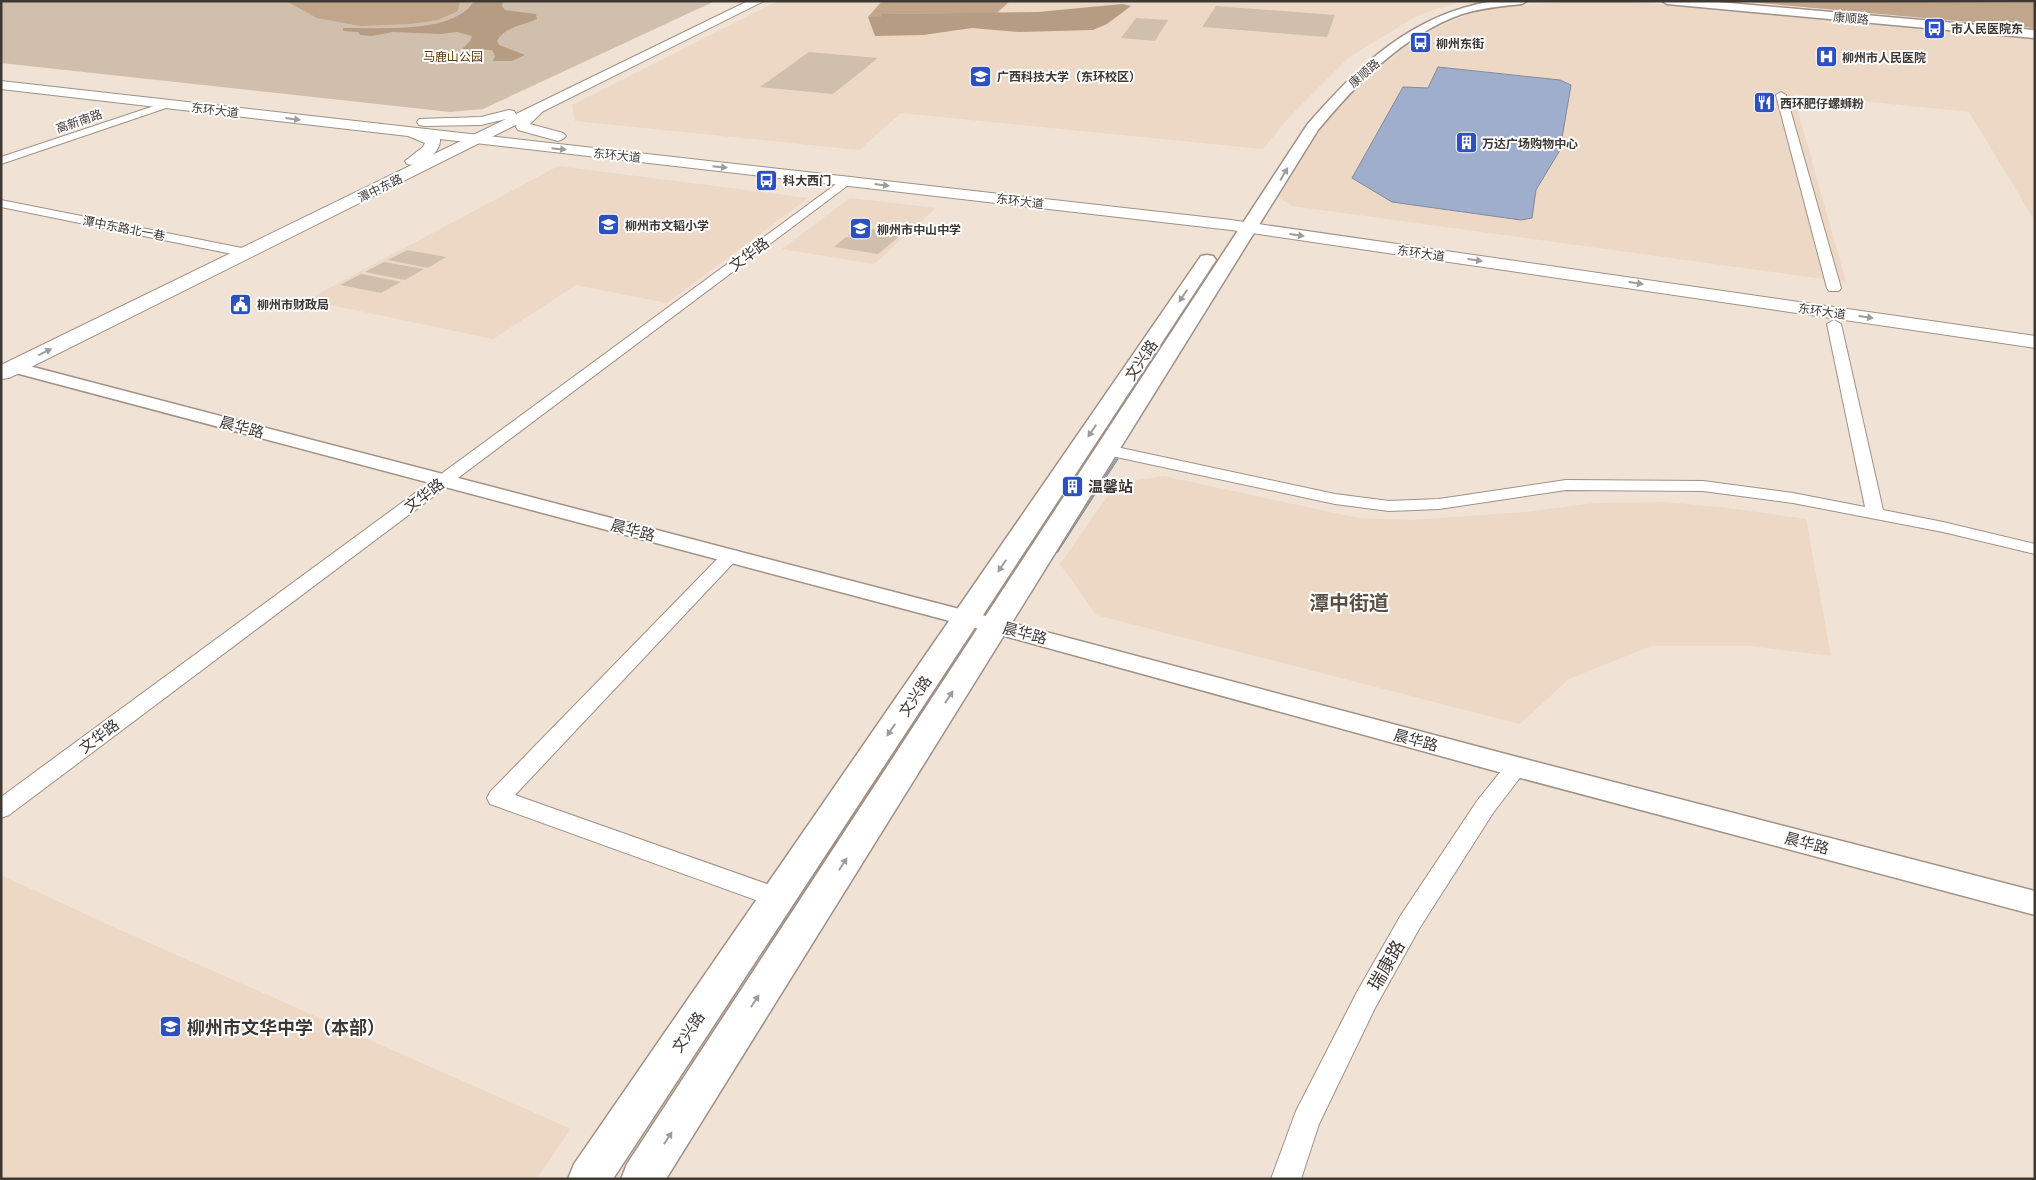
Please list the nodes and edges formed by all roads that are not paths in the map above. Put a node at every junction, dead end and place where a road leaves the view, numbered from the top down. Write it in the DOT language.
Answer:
graph roads {
  1 [pos="745,1"];
  2 [pos="758,1"];
  3 [pos="1486,1"];
  4 [pos="1522,1"];
  5 [pos="1667,1"];
  6 [pos="1700,1"];
  7 [pos="2035,33"];
  8 [pos="1,75"];
  9 [pos="1,85"];
  10 [pos="1781,95"];
  11 [pos="166,105"];
  12 [pos="529,110"];
  13 [pos="424,122"];
  14 [pos="498,130"];
  15 [pos="399,132"];
  16 [pos="479,134"];
  17 [pos="562,137"];
  18 [pos="1290,138"];
  19 [pos="460,139"];
  20 [pos="528,146"];
  21 [pos="413,161"];
  22 [pos="1,162"];
  23 [pos="432,163"];
  24 [pos="847,181"];
  25 [pos="1,203"];
  26 [pos="1244,220"];
  27 [pos="229,249"];
  28 [pos="247,253"];
  29 [pos="1834,288"];
  30 [pos="1834,324"];
  31 [pos="2035,326"];
  32 [pos="2035,342"];
  33 [pos="4,366"];
  34 [pos="1107,450"];
  35 [pos="445,480"];
  36 [pos="1875,513"];
  37 [pos="2035,549"];
  38 [pos="731,555"];
  39 [pos="967,618"];
  40 [pos="995,625"];
  41 [pos="1517,767"];
  42 [pos="1,809"];
  43 [pos="778,898"];
  44 [pos="2035,903"];
  45 [pos="589,1179"];
  46 [pos="642,1179"];
  47 [pos="1286,1179"];
  1 -- 12 [label="main road, 潭中东路"];
  2 -- 12 [label="main road, 潭中东路"];
  3 -- 18 [label="main road, 康顺路"];
  26 -- 4 [label="main road, 康顺路, one-way"];
  5 -- 7 [label="main road, 康顺路"];
  6 -- 7 [label="main road, 康顺路"];
  8 -- 13 [label="main road, 东环大道"];
  9 -- 11 [label="main road, 东环大道"];
  10 -- 29 [label="street"];
  11 -- 15 [label="main road, 东环大道, one-way"];
  11 -- 22 [label="street, 高新南路"];
  12 -- 13 [label="main road"];
  12 -- 14 [label="main road, 潭中东路"];
  12 -- 16 [label="main road, 潭中东路"];
  12 -- 17 [label="main road"];
  13 -- 16 [label="main road, 东环大道"];
  14 -- 16 [label="main road, 潭中东路"];
  14 -- 17 [label="main road, 东环大道"];
  15 -- 19 [label="main road, 东环大道"];
  15 -- 21 [label="main road"];
  16 -- 19 [label="main road, 潭中东路"];
  16 -- 20 [label="main road, 东环大道"];
  16 -- 23 [label="main road, 潭中东路"];
  17 -- 26 [label="main road, 东环大道"];
  19 -- 21 [label="main road, 潭中东路"];
  20 -- 23 [label="main road"];
  20 -- 24 [label="main road, 东环大道, one-way"];
  21 -- 27 [label="main road, 潭中东路"];
  23 -- 28 [label="main road, 潭中东路"];
  24 -- 26 [label="main road, 东环大道, one-way"];
  24 -- 35 [label="street, 文华路"];
  25 -- 27 [label="street, 潭中东路北一巷"];
  26 -- 31 [label="main road, 东环大道"];
  26 -- 32 [label="main road, 东环大道, one-way"];
  26 -- 34 [label="main road, 文兴路"];
  26 -- 39 [label="main road, 文兴路, one-way"];
  27 -- 28 [label="street, 潭中东路北一巷"];
  27 -- 33 [label="main road, 潭中东路"];
  33 -- 28 [label="main road, 潭中东路, one-way"];
  30 -- 36 [label="street"];
  33 -- 35 [label="street, 晨华路"];
  34 -- 36 [label="street"];
  34 -- 40 [label="main road, 文兴路"];
  35 -- 38 [label="street, 晨华路"];
  35 -- 42 [label="street, 文华路"];
  36 -- 37 [label="street"];
  38 -- 39 [label="street, 晨华路"];
  38 -- 43 [label="street"];
  39 -- 40 [label="street, 晨华路"];
  39 -- 43 [label="main road, 文兴路, one-way"];
  40 -- 41 [label="street, 晨华路"];
  46 -- 40 [label="main road, 文兴路, one-way"];
  41 -- 44 [label="street, 晨华路"];
  41 -- 47 [label="street, 瑞康路"];
  43 -- 45 [label="main road, 文兴路"];
}
